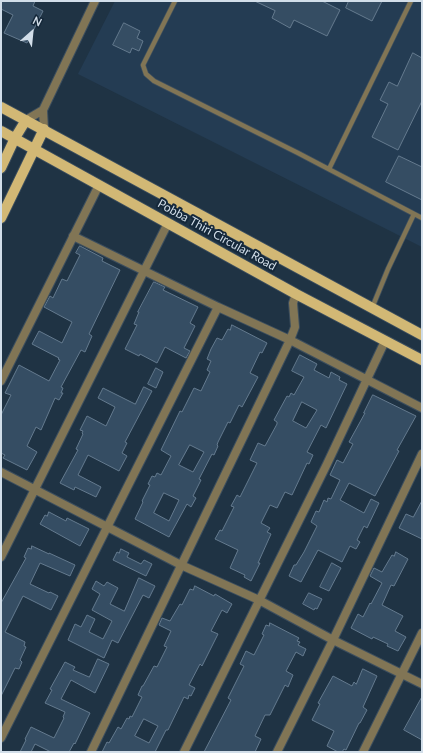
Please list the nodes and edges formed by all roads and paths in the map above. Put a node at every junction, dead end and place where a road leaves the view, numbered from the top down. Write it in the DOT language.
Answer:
graph roads {
  1 [pos="95,1"];
  2 [pos="175,1"];
  3 [pos="411,1"];
  4 [pos="1,107"];
  5 [pos="42,110"];
  6 [pos="26,120"];
  7 [pos="44,129"];
  8 [pos="1,131"];
  9 [pos="15,138"];
  10 [pos="34,149"];
  11 [pos="1,168"];
  12 [pos="329,169"];
  13 [pos="99,185"];
  14 [pos="414,214"];
  15 [pos="1,218"];
  16 [pos="422,218"];
  17 [pos="168,223"];
  18 [pos="74,236"];
  19 [pos="144,271"];
  20 [pos="296,294"];
  21 [pos="218,307"];
  22 [pos="372,308"];
  23 [pos="422,335"];
  24 [pos="290,340"];
  25 [pos="385,341"];
  26 [pos="422,360"];
  27 [pos="367,379"];
  28 [pos="1,381"];
  29 [pos="422,408"];
  30 [pos="422,454"];
  31 [pos="1,472"];
  32 [pos="34,490"];
  33 [pos="108,527"];
  34 [pos="1,557"];
  35 [pos="181,565"];
  36 [pos="259,600"];
  37 [pos="422,633"];
  38 [pos="333,640"];
  39 [pos="401,673"];
  40 [pos="422,684"];
  41 [pos="1,738"];
  42 [pos="91,752"];
  43 [pos="184,752"];
  44 [pos="277,752"];
  45 [pos="364,752"];
  1 -- 5 [label="street"];
  2 -- 12 [label="lane"];
  3 -- 12 [label="lane"];
  4 -- 6 [label="main road, Pobba Thiri Circular Road"];
  5 -- 6 [label="street"];
  5 -- 7 [label="street"];
  6 -- 7 [label="main road, Pobba Thiri Circular Road"];
  6 -- 9 [label="main road"];
  7 -- 10 [label="main road"];
  7 -- 22 [label="main road, Pobba Thiri Circular Road"];
  8 -- 9 [label="main road, Pobba Thiri Circular Road"];
  9 -- 10 [label="main road, Pobba Thiri Circular Road"];
  9 -- 11 [label="main road"];
  10 -- 13 [label="main road, Pobba Thiri Circular Road"];
  10 -- 15 [label="main road"];
  12 -- 14 [label="lane"];
  13 -- 17 [label="main road, Pobba Thiri Circular Road"];
  13 -- 18 [label="street"];
  14 -- 16 [label="lane"];
  14 -- 22 [label="lane"];
  17 -- 19 [label="street"];
  17 -- 20 [label="main road, Pobba Thiri Circular Road"];
  18 -- 19 [label="street"];
  18 -- 28 [label="street"];
  19 -- 21 [label="street"];
  19 -- 32 [label="street"];
  20 -- 24 [label="street"];
  20 -- 25 [label="main road, Pobba Thiri Circular Road"];
  21 -- 24 [label="street"];
  21 -- 33 [label="street"];
  22 -- 23 [label="main road, Pobba Thiri Circular Road"];
  24 -- 27 [label="street"];
  24 -- 35 [label="street"];
  25 -- 26 [label="main road, Pobba Thiri Circular Road"];
  25 -- 27 [label="street"];
  27 -- 29 [label="street"];
  27 -- 36 [label="street"];
  30 -- 38 [label="street"];
  31 -- 32 [label="street"];
  32 -- 33 [label="street"];
  32 -- 34 [label="street"];
  33 -- 35 [label="street"];
  33 -- 41 [label="street"];
  35 -- 36 [label="street"];
  35 -- 42 [label="street"];
  36 -- 38 [label="street"];
  36 -- 43 [label="street"];
  37 -- 39 [label="street"];
  38 -- 39 [label="street"];
  38 -- 44 [label="street"];
  39 -- 40 [label="street"];
  39 -- 45 [label="street"];
}
